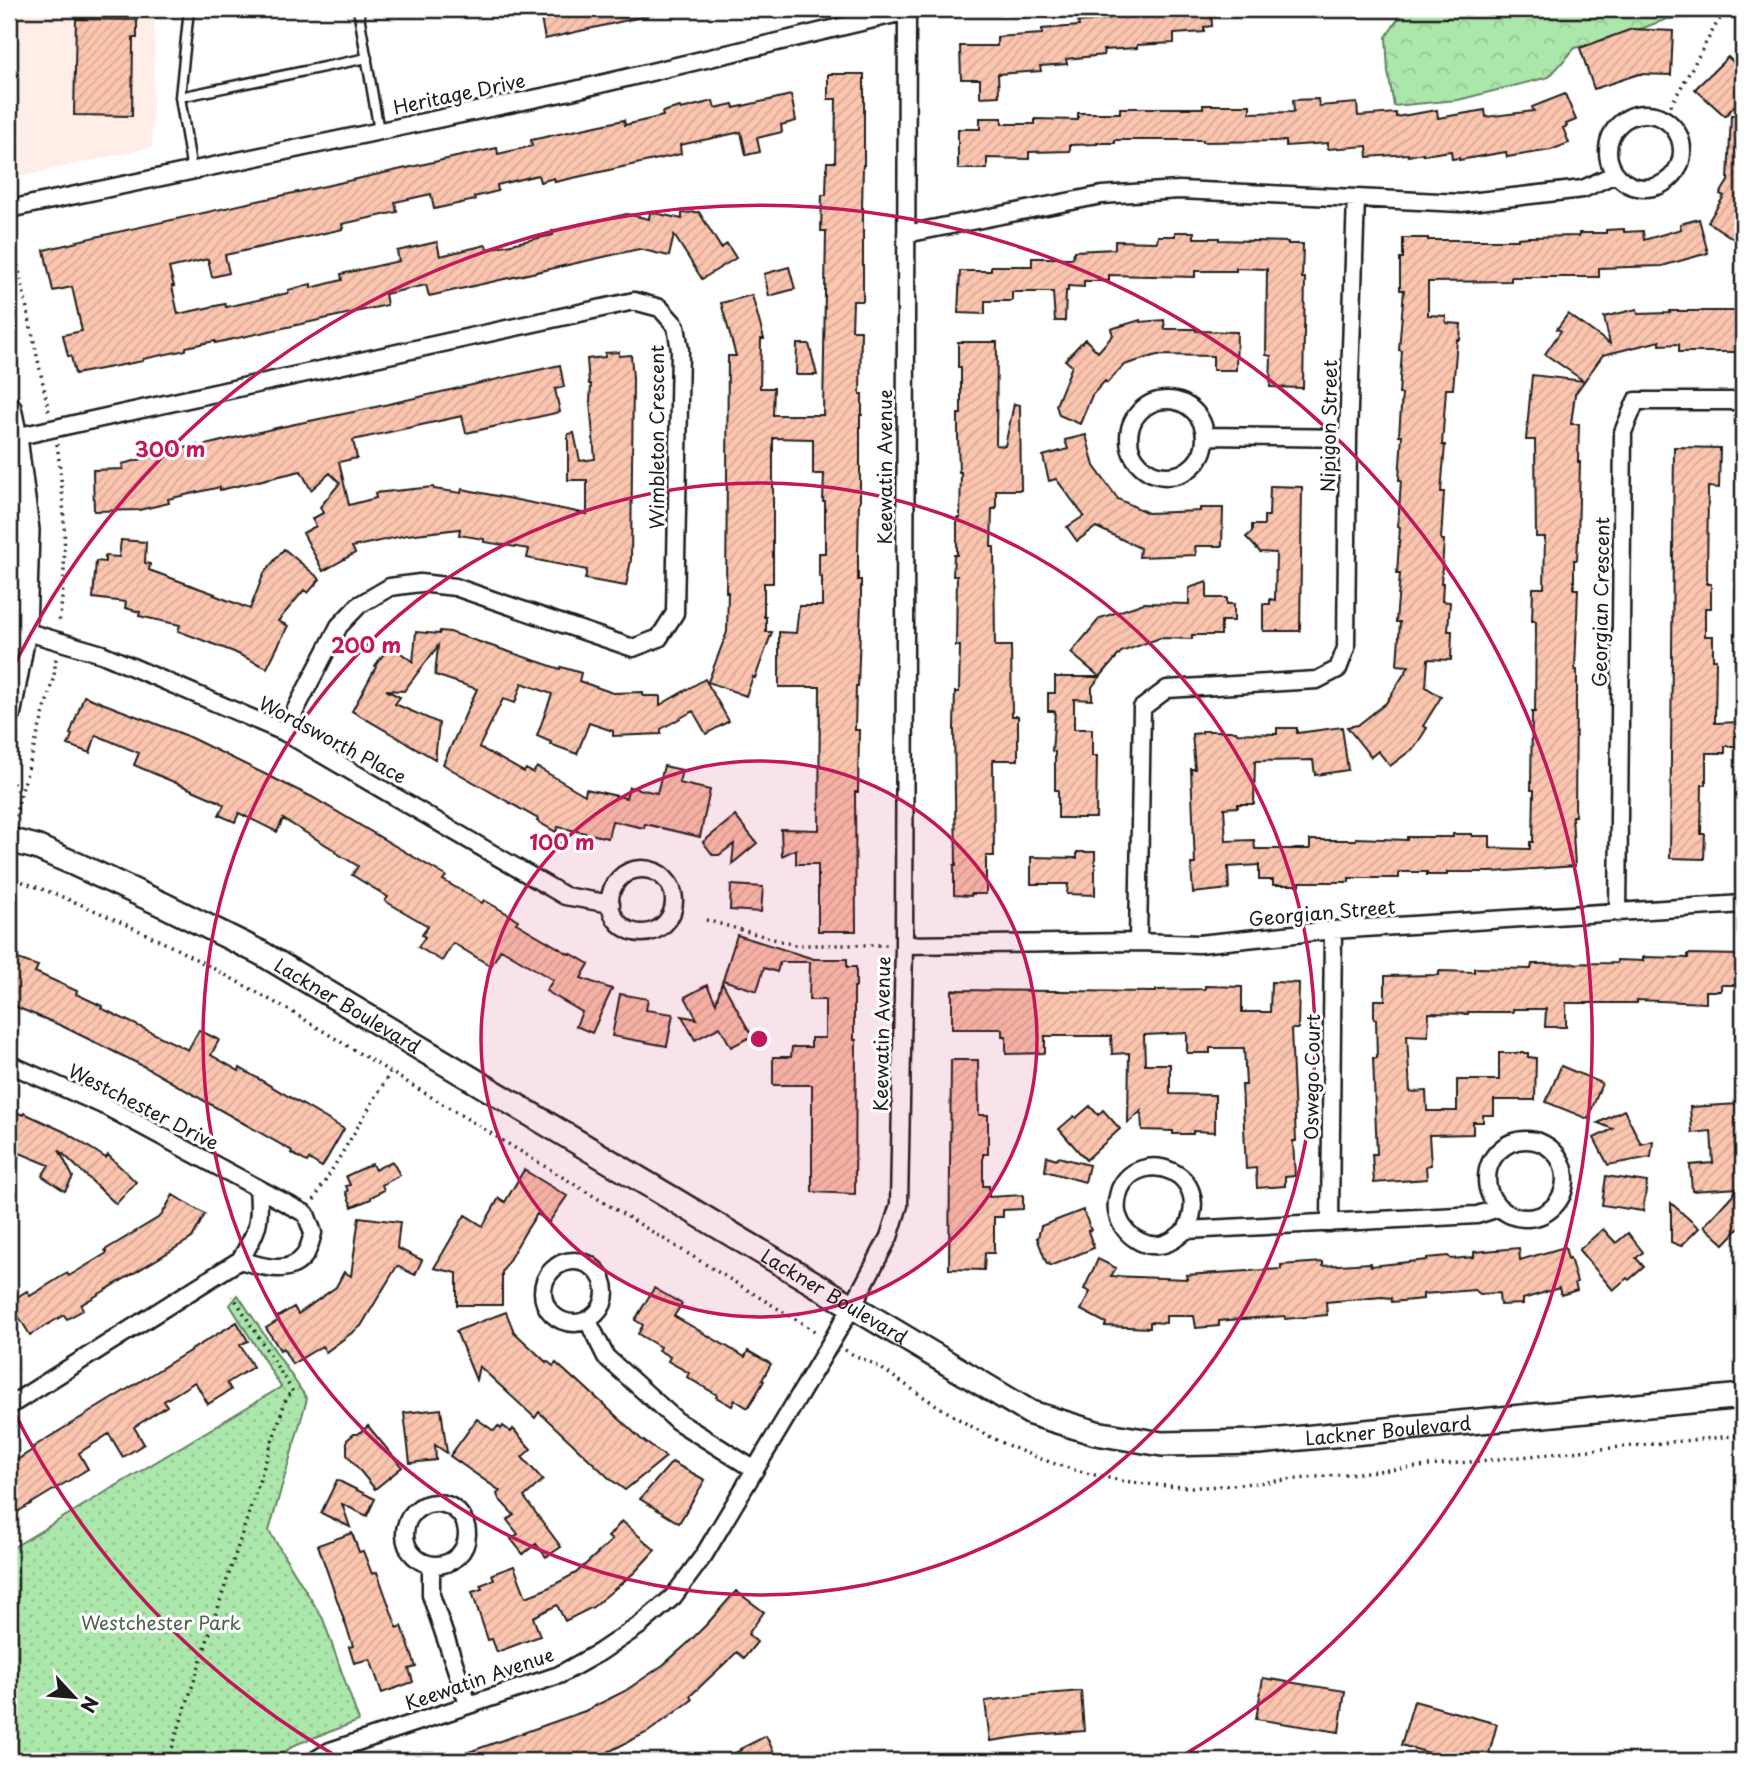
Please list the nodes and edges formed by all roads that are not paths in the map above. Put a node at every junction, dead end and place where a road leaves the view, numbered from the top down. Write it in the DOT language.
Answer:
graph roads {
  1 [pos="189,9"];
  2 [pos="358,9"];
  3 [pos="911,10"];
  4 [pos="367,58"];
  5 [pos="180,97"];
  6 [pos="379,131"];
  7 [pos="192,171"];
  8 [pos="1615,174"];
  9 [pos="1356,198"];
  10 [pos="9,209"];
  11 [pos="906,234"];
  12 [pos="1743,401"];
  13 [pos="9,408"];
  14 [pos="1206,436"];
  15 [pos="15,437"];
  16 [pos="1348,438"];
  17 [pos="24,631"];
  18 [pos="9,711"];
  19 [pos="284,732"];
  20 [pos="9,840"];
  21 [pos="611,904"];
  22 [pos="1743,904"];
  23 [pos="1618,913"];
  24 [pos="1333,930"];
  25 [pos="1138,942"];
  26 [pos="897,945"];
  27 [pos="9,1064"];
  28 [pos="258,1189"];
  29 [pos="1499,1208"];
  30 [pos="1330,1223"];
  31 [pos="1186,1230"];
  32 [pos="240,1260"];
  33 [pos="852,1307"];
  34 [pos="588,1321"];
  35 [pos="1743,1396"];
  36 [pos="9,1406"];
  37 [pos="755,1470"];
  38 [pos="431,1566"];
  39 [pos="468,1704"];
  40 [pos="314,1761"];
  1 -- 5 [label="lane"];
  2 -- 4 [label="lane"];
  3 -- 6 [label="street, Heritage Drive"];
  3 -- 11 [label="street, Keewatin Avenue"];
  4 -- 5 [label="lane"];
  4 -- 6 [label="lane"];
  5 -- 7 [label="lane"];
  6 -- 7 [label="street, Heritage Drive"];
  7 -- 10 [label="street, Heritage Drive"];
  8 -- 8 [label="street"];
  8 -- 9 [label="street"];
  9 -- 11 [label="street"];
  9 -- 16 [label="street, Nipigon Street"];
  11 -- 26 [label="street, Keewatin Avenue"];
  12 -- 23 [label="street, Georgian Crescent"];
  13 -- 15 [label="main road"];
  14 -- 14 [label="street"];
  14 -- 16 [label="street"];
  15 -- 17 [label="main road"];
  15 -- 19 [label="street, Wimbleton Crescent"];
  16 -- 25 [label="street, Nipigon Street"];
  17 -- 18 [label="main road"];
  17 -- 19 [label="street, Wordsworth Place"];
  19 -- 21 [label="street, Wordsworth Place"];
  20 -- 33 [label="main road, Lackner Boulevard"];
  21 -- 21 [label="street"];
  22 -- 23 [label="street, Georgian Street"];
  23 -- 24 [label="street, Georgian Street"];
  24 -- 25 [label="street, Georgian Street"];
  24 -- 30 [label="street, Oswego Court"];
  25 -- 26 [label="street, Georgian Street"];
  26 -- 33 [label="street, Keewatin Avenue"];
  27 -- 28 [label="street, Westchester Drive"];
  28 -- 32 [label="street"];
  28 -- 32 [label="street, Westchester Drive"];
  29 -- 29 [label="street"];
  29 -- 30 [label="street"];
  30 -- 31 [label="street"];
  31 -- 31 [label="street"];
  32 -- 36 [label="street"];
  33 -- 35 [label="main road, Lackner Boulevard"];
  33 -- 37 [label="street, Keewatin Avenue"];
  34 -- 34 [label="street"];
  34 -- 37 [label="street"];
  37 -- 39 [label="street, Keewatin Avenue"];
  38 -- 38 [label="street"];
  38 -- 39 [label="street"];
  39 -- 40 [label="street, Keewatin Avenue"];
}
